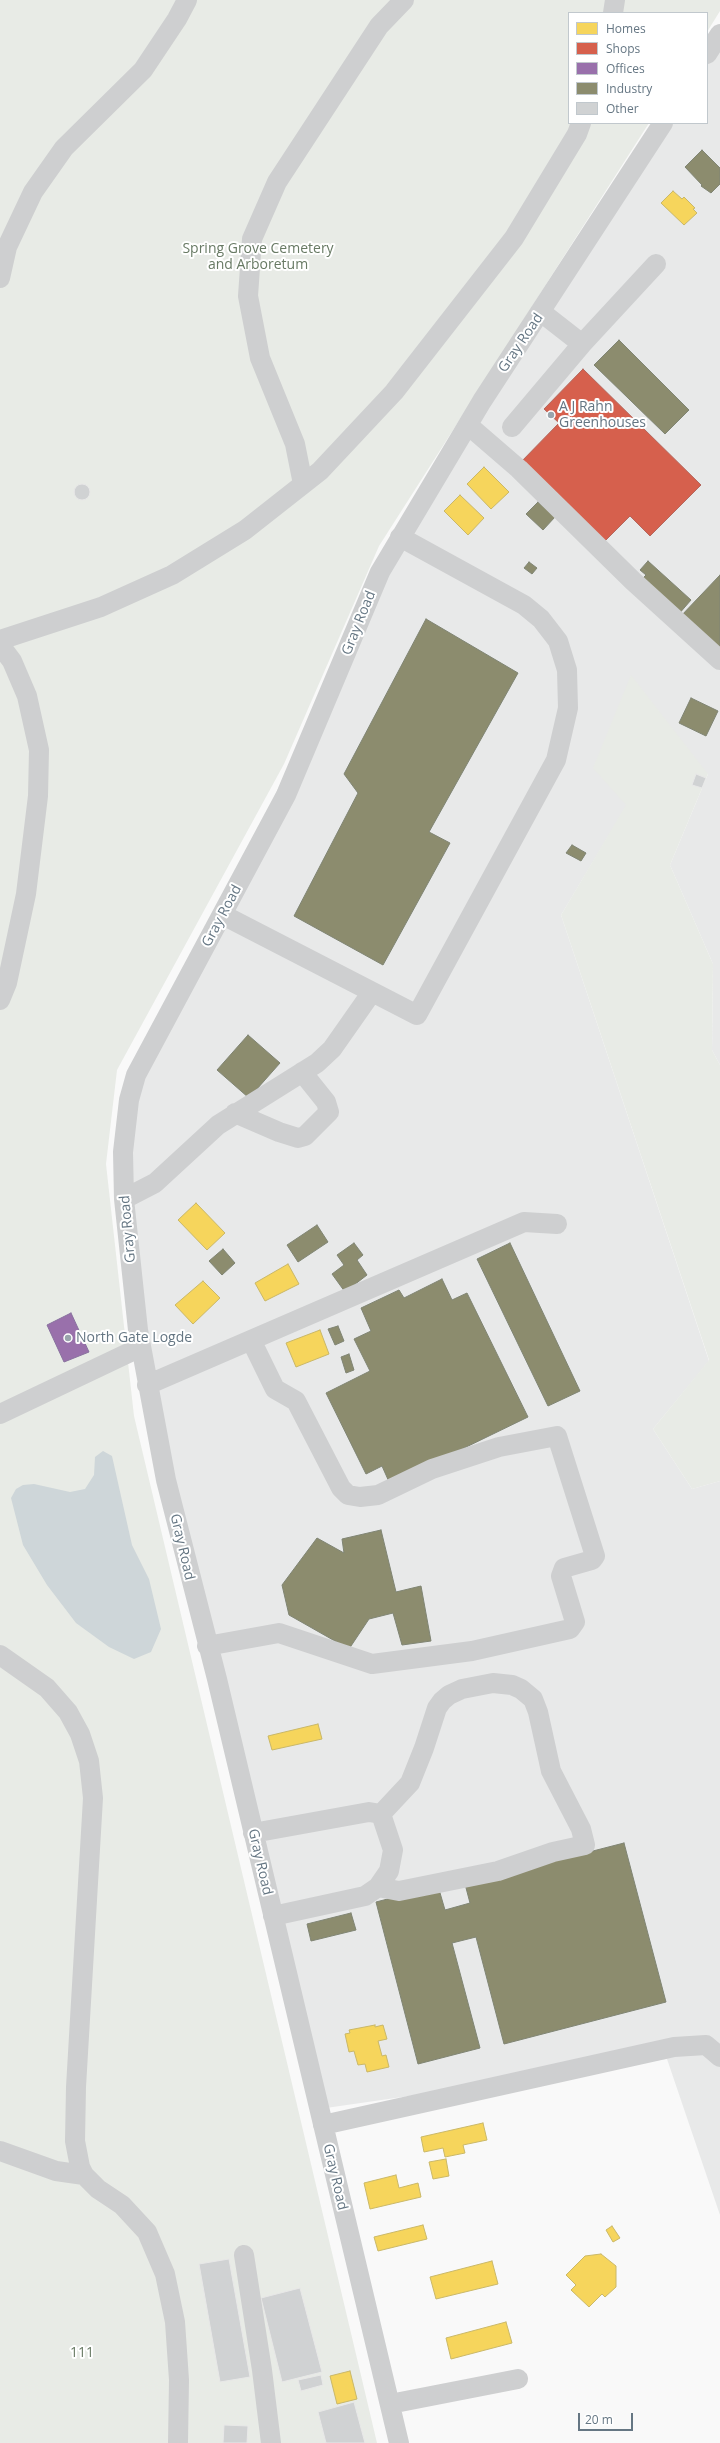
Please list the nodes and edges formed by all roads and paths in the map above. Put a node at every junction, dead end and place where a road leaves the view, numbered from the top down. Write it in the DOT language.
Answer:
graph roads {
  1 [pos="186,0"];
  2 [pos="404,0"];
  3 [pos="615,0"];
  4 [pos="613,12"];
  5 [pos="720,34"];
  6 [pos="708,52"];
  7 [pos="581,124"];
  8 [pos="662,124"];
  9 [pos="656,264"];
  10 [pos="0,278"];
  11 [pos="541,312"];
  12 [pos="582,344"];
  13 [pos="468,425"];
  14 [pos="512,427"];
  15 [pos="303,484"];
  16 [pos="400,538"];
  17 [pos="0,640"];
  18 [pos="0,645"];
  19 [pos="720,660"];
  20 [pos="223,915"];
  21 [pos="372,992"];
  22 [pos="0,1000"];
  23 [pos="302,1072"];
  24 [pos="235,1113"];
  25 [pos="124,1199"];
  26 [pos="556,1224"];
  27 [pos="251,1340"];
  28 [pos="141,1347"];
  29 [pos="147,1385"];
  30 [pos="0,1414"];
  31 [pos="207,1646"];
  32 [pos="0,1655"];
  33 [pos="382,1814"];
  34 [pos="253,1833"];
  35 [pos="378,1887"];
  36 [pos="273,1916"];
  37 [pos="720,2057"];
  38 [pos="323,2125"];
  39 [pos="0,2151"];
  40 [pos="84,2175"];
  41 [pos="244,2255"];
  42 [pos="518,2379"];
  43 [pos="390,2404"];
  44 [pos="178,2443"];
  45 [pos="271,2443"];
  46 [pos="399,2443"];
  1 -- 10 [label="street"];
  2 -- 15 [label="street"];
  3 -- 4 [label="street"];
  5 -- 6 [label="street"];
  7 -- 15 [label="street"];
  8 -- 11 [label="street, Gray Road"];
  9 -- 12 [label="street"];
  11 -- 12 [label="street"];
  11 -- 13 [label="street, Gray Road"];
  12 -- 14 [label="street"];
  13 -- 16 [label="street, Gray Road"];
  13 -- 19 [label="street"];
  15 -- 17 [label="street"];
  16 -- 20 [label="street, Gray Road"];
  16 -- 21 [label="street"];
  18 -- 22 [label="street"];
  20 -- 21 [label="street"];
  20 -- 25 [label="street, Gray Road"];
  21 -- 23 [label="street"];
  23 -- 24 [label="street"];
  23 -- 24 [label="street"];
  24 -- 25 [label="street"];
  25 -- 28 [label="street, Gray Road"];
  26 -- 27 [label="street"];
  27 -- 29 [label="street"];
  27 -- 31 [label="street"];
  28 -- 29 [label="street, Gray Road"];
  28 -- 30 [label="street"];
  29 -- 31 [label="street, Gray Road"];
  31 -- 34 [label="street, Gray Road"];
  32 -- 40 [label="street"];
  33 -- 34 [label="street"];
  33 -- 35 [label="street"];
  33 -- 35 [label="street"];
  34 -- 36 [label="street, Gray Road"];
  35 -- 36 [label="street"];
  36 -- 38 [label="street, Gray Road"];
  37 -- 38 [label="street"];
  38 -- 43 [label="street, Gray Road"];
  39 -- 40 [label="street"];
  40 -- 44 [label="street"];
  41 -- 45 [label="street"];
  42 -- 43 [label="street"];
  43 -- 46 [label="street, Gray Road"];
}
